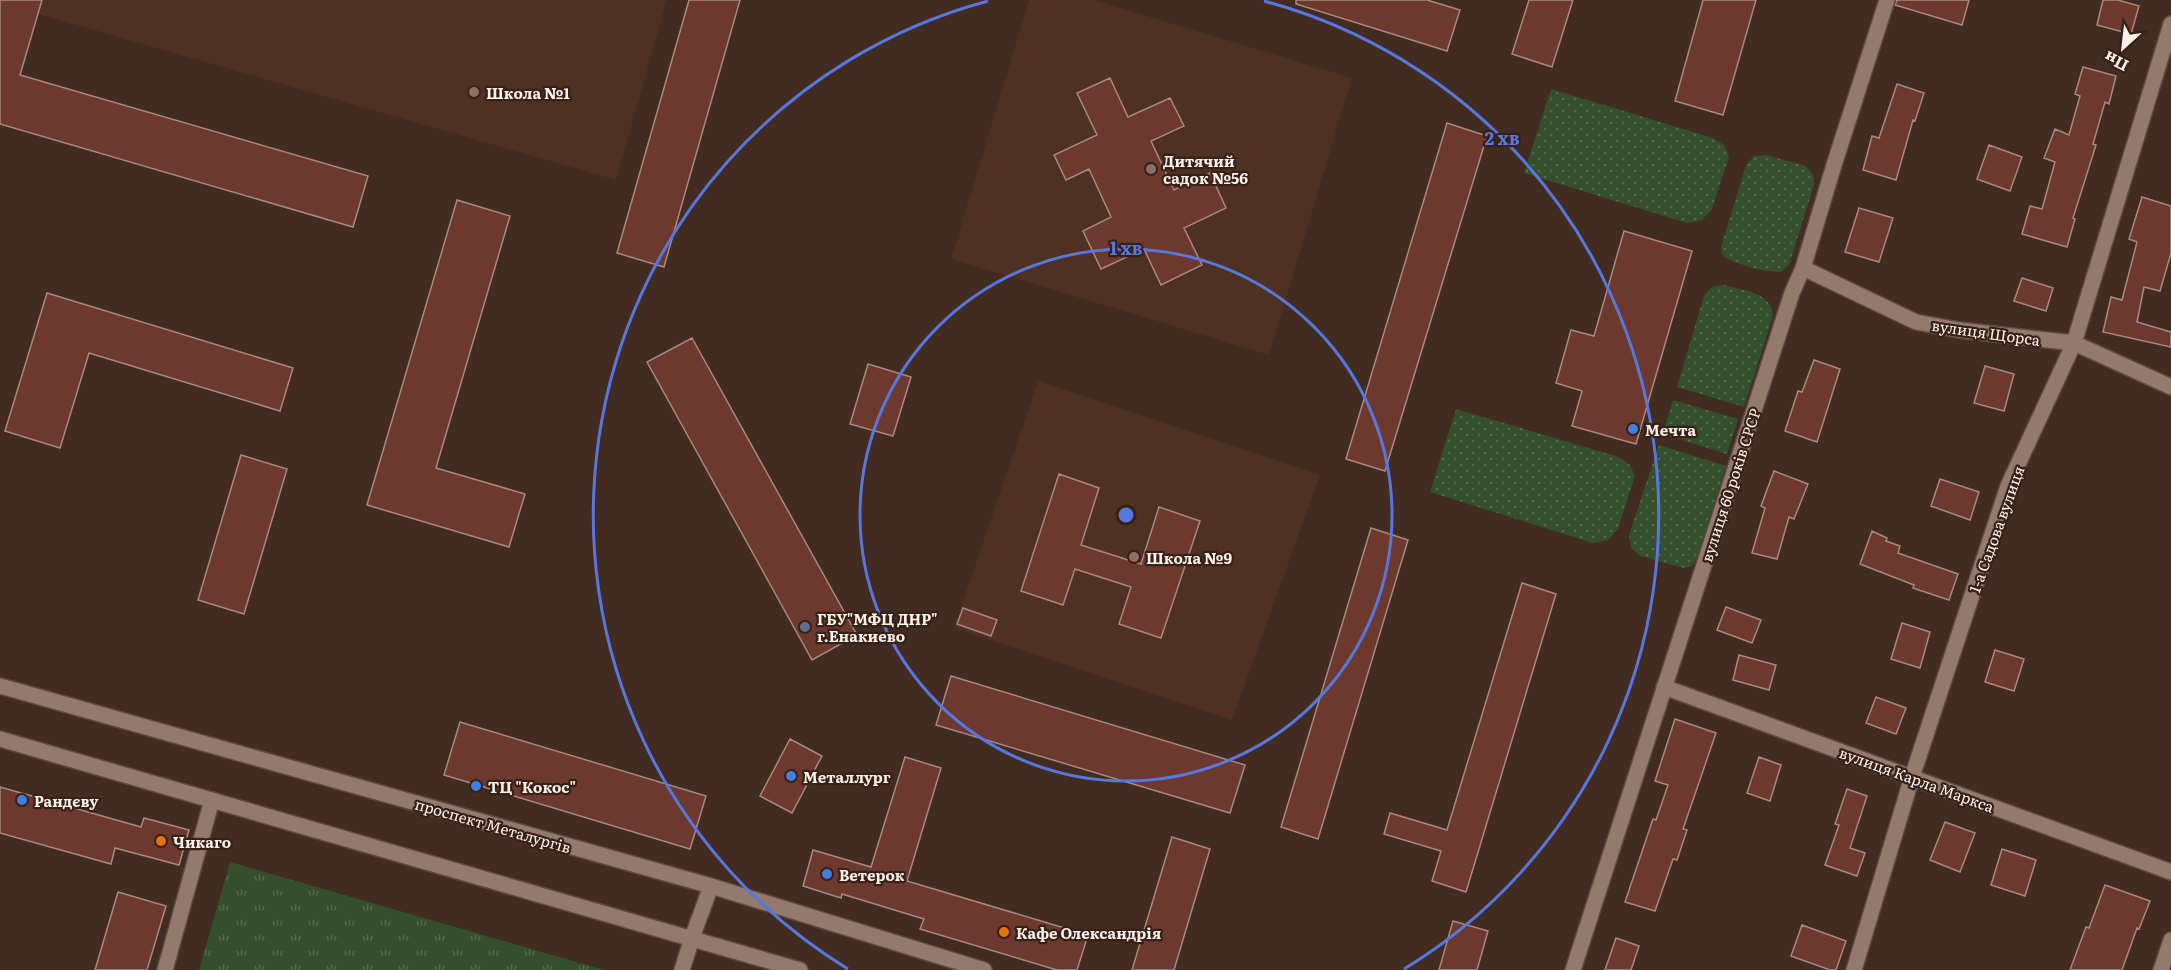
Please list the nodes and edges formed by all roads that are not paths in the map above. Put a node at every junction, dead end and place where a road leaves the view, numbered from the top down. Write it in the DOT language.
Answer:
graph roads {
  1 [pos="1887,0"];
  2 [pos="2171,24"];
  3 [pos="1803,268"];
  4 [pos="2074,343"];
  5 [pos="2171,387"];
  6 [pos="0,686"];
  7 [pos="1664,687"];
  8 [pos="0,739"];
  9 [pos="1912,777"];
  10 [pos="212,800"];
  11 [pos="2171,872"];
  12 [pos="711,886"];
  13 [pos="692,938"];
  14 [pos="2171,940"];
  15 [pos="165,970"];
  16 [pos="682,970"];
  17 [pos="800,970"];
  18 [pos="984,970"];
  19 [pos="1573,970"];
  20 [pos="1854,970"];
  21 [pos="2161,970"];
  1 -- 3 [label="street, вулиця 60 років СРСР"];
  2 -- 4 [label="street, 1-а Садова вулиця"];
  3 -- 4 [label="street, вулиця Щорса"];
  3 -- 7 [label="street, вулиця 60 років СРСР"];
  4 -- 5 [label="street, вулиця Щорса"];
  4 -- 9 [label="street, 1-а Садова вулиця"];
  6 -- 12 [label="street, проспект Металургів"];
  7 -- 9 [label="street, вулиця Карла Маркса"];
  7 -- 19 [label="street, вулиця 60 років СРСР"];
  8 -- 10 [label="street"];
  9 -- 11 [label="street, вулиця Карла Маркса"];
  9 -- 20 [label="street, 1-а Садова вулиця"];
  10 -- 13 [label="street"];
  10 -- 15 [label="street"];
  12 -- 13 [label="street"];
  12 -- 18 [label="street, проспект Металургів"];
  13 -- 16 [label="street"];
  13 -- 17 [label="street"];
  14 -- 21 [label="street"];
}
